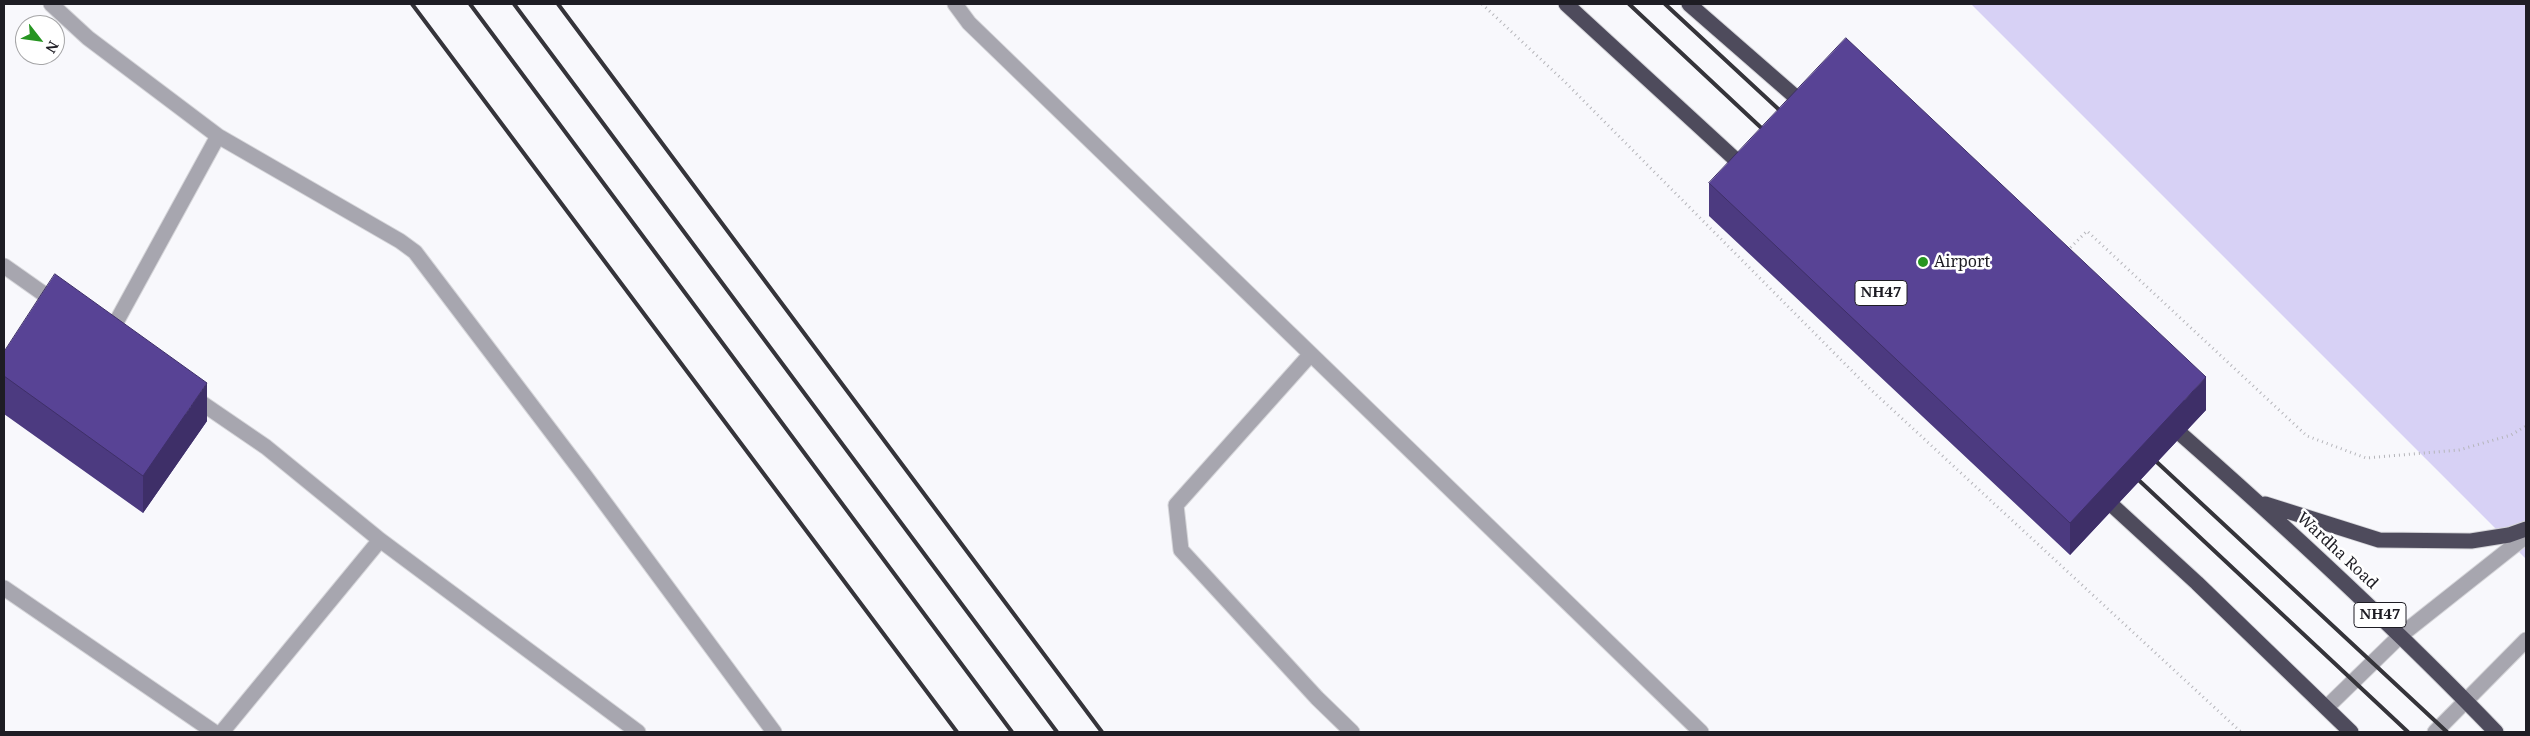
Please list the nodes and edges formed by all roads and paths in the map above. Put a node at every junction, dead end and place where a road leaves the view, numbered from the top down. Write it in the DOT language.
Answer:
graph roads {
  1 [pos="52,4"];
  2 [pos="955,4"];
  3 [pos="1482,4"];
  4 [pos="1566,4"];
  5 [pos="1689,4"];
  6 [pos="1815,114"];
  7 [pos="218,136"];
  8 [pos="1756,179"];
  9 [pos="2061,257"];
  10 [pos="4,266"];
  11 [pos="68,310"];
  12 [pos="92,327"];
  13 [pos="108,338"];
  14 [pos="124,349"];
  15 [pos="1310,355"];
  16 [pos="179,387"];
  17 [pos="2156,412"];
  18 [pos="2526,426"];
  19 [pos="2086,482"];
  20 [pos="2259,502"];
  21 [pos="2526,529"];
  22 [pos="2526,536"];
  23 [pos="380,540"];
  24 [pos="4,588"];
  25 [pos="2401,635"];
  26 [pos="2526,640"];
  27 [pos="2466,701"];
  28 [pos="2327,707"];
  29 [pos="214,732"];
  30 [pos="222,732"];
  31 [pos="638,732"];
  32 [pos="774,732"];
  33 [pos="1352,732"];
  34 [pos="1701,732"];
  35 [pos="2241,732"];
  36 [pos="2351,732"];
  37 [pos="2434,732"];
  38 [pos="2496,732"];
  1 -- 7 [label="street"];
  2 -- 15 [label="street"];
  3 -- 35 [label="path"];
  4 -- 8 [label="highway"];
  5 -- 6 [label="highway"];
  7 -- 13 [label="street"];
  7 -- 32 [label="street"];
  9 -- 18 [label="path"];
  10 -- 11 [label="street"];
  12 -- 13 [label="street"];
  13 -- 14 [label="street"];
  15 -- 33 [label="street"];
  15 -- 34 [label="street"];
  16 -- 23 [label="street"];
  17 -- 20 [label="highway, NH47"];
  19 -- 28 [label="highway"];
  20 -- 21 [label="highway"];
  20 -- 25 [label="highway, Wardha Road / NH47"];
  22 -- 25 [label="street"];
  23 -- 30 [label="street"];
  23 -- 31 [label="street"];
  24 -- 29 [label="street"];
  25 -- 27 [label="highway, Wardha Road / NH47"];
  25 -- 28 [label="street"];
  26 -- 27 [label="street"];
  27 -- 37 [label="street"];
  27 -- 38 [label="highway, Wardha Road / NH47"];
  28 -- 36 [label="highway"];
}
